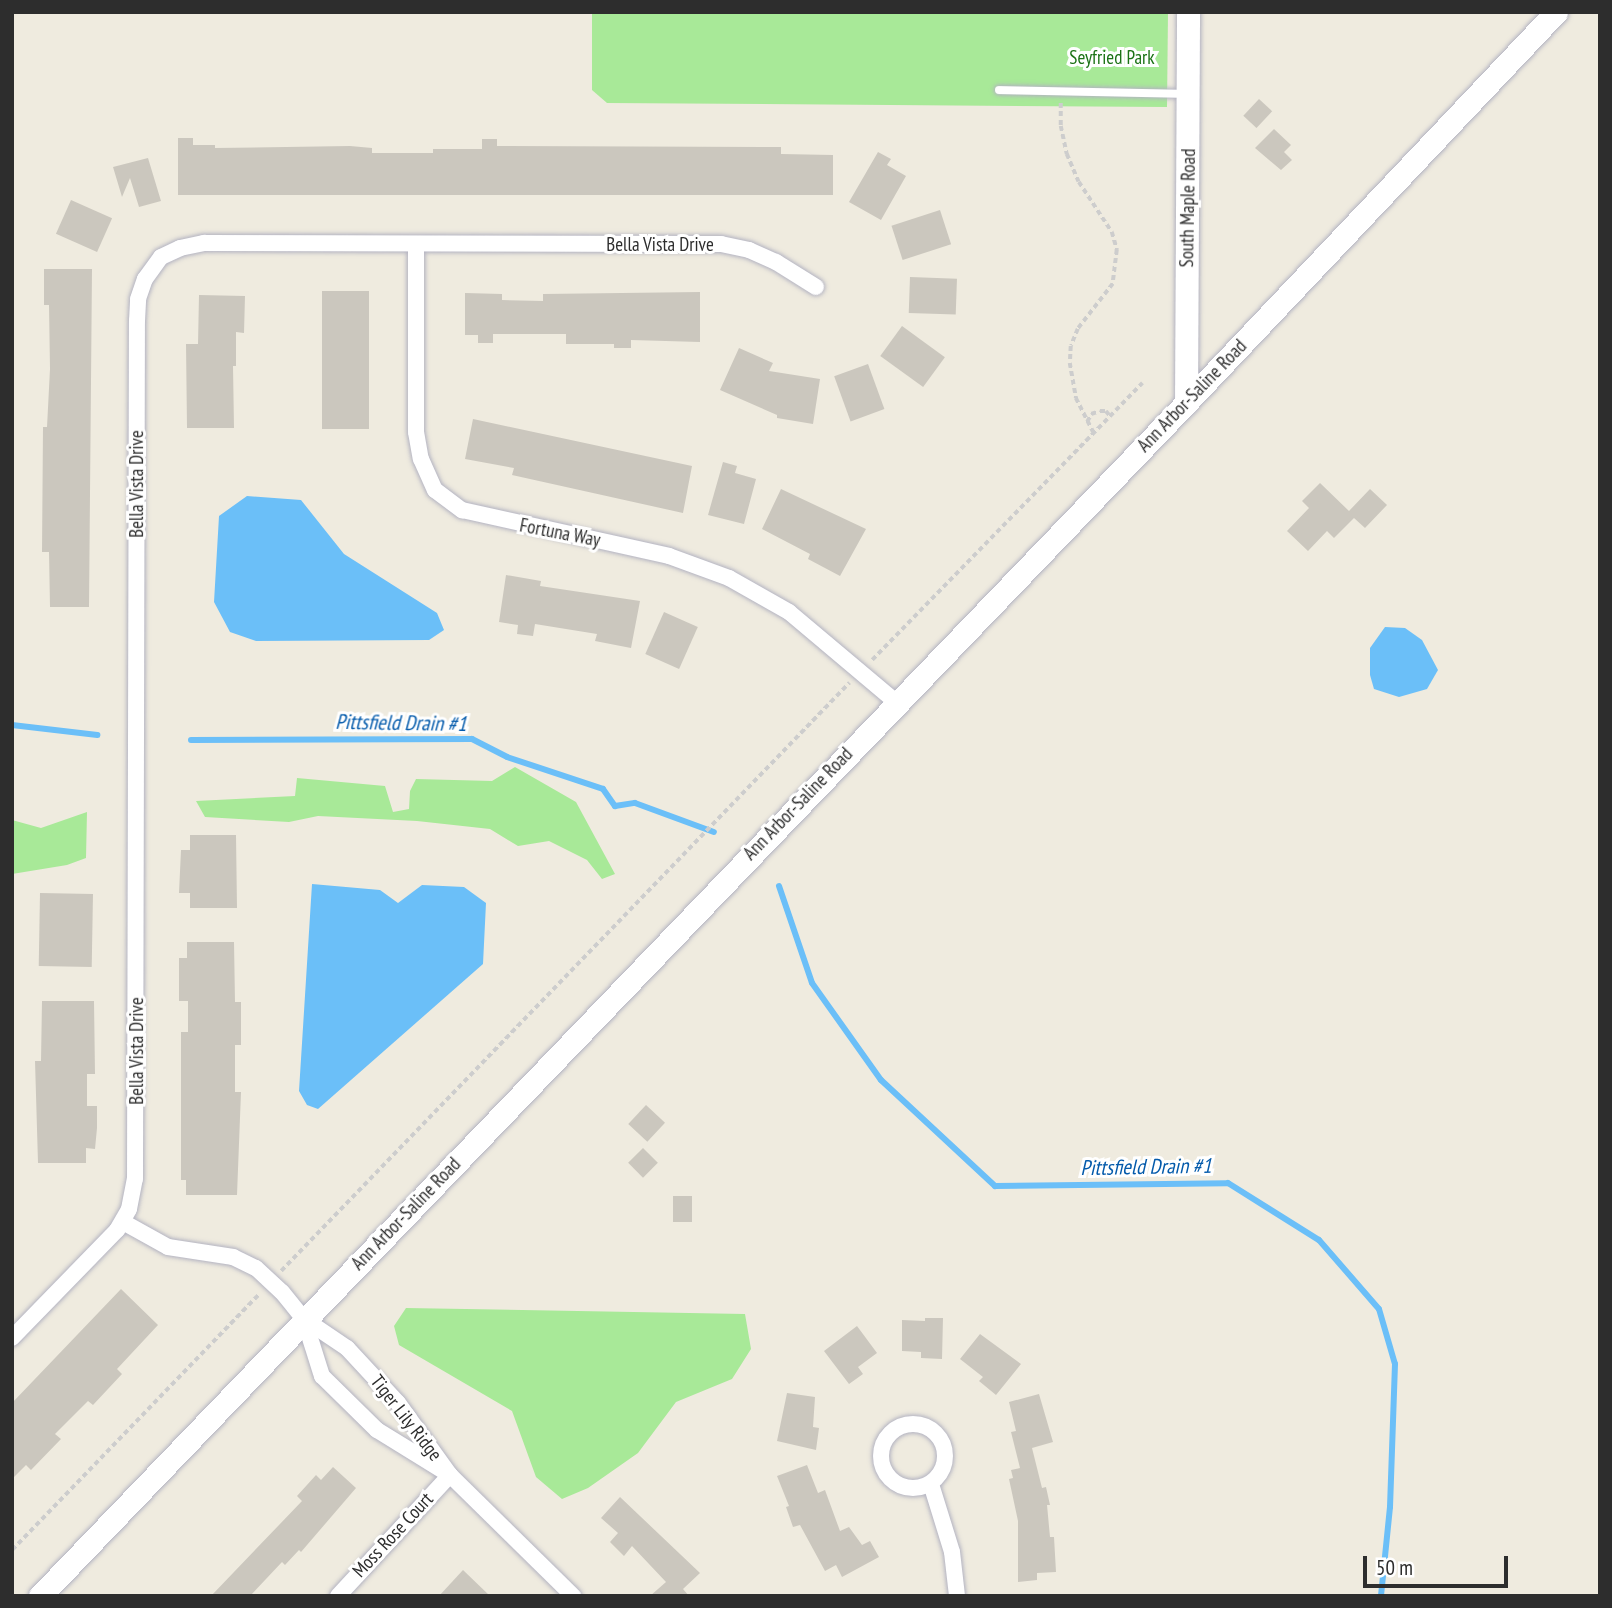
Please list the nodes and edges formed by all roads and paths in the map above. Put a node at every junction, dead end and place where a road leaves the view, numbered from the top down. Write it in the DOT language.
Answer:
graph roads {
  1 [pos="1188,12"];
  2 [pos="1556,12"];
  3 [pos="999,90"];
  4 [pos="1190,94"];
  5 [pos="1061,115"];
  6 [pos="416,244"];
  7 [pos="816,287"];
  8 [pos="1142,383"];
  9 [pos="1186,403"];
  10 [pos="1110,416"];
  11 [pos="1087,422"];
  12 [pos="1093,432"];
  13 [pos="884,646"];
  14 [pos="834,696"];
  15 [pos="896,702"];
  16 [pos="123,1222"];
  17 [pos="291,1260"];
  18 [pos="249,1304"];
  19 [pos="304,1319"];
  20 [pos="12,1338"];
  21 [pos="450,1475"];
  22 [pos="931,1484"];
  23 [pos="12,1550"];
  24 [pos="40,1596"];
  25 [pos="338,1596"];
  26 [pos="573,1596"];
  27 [pos="957,1596"];
  1 -- 4 [label="main road, South Maple Road"];
  2 -- 9 [label="main road, Ann Arbor-Saline Road"];
  3 -- 4 [label="lane"];
  4 -- 9 [label="main road, South Maple Road"];
  5 -- 11 [label="path"];
  6 -- 7 [label="street, Bella Vista Drive"];
  6 -- 15 [label="street, Fortuna Way"];
  6 -- 16 [label="street, Bella Vista Drive"];
  8 -- 10 [label="path"];
  9 -- 15 [label="main road, Ann Arbor-Saline Road"];
  10 -- 11 [label="path"];
  10 -- 12 [label="path"];
  11 -- 12 [label="path"];
  12 -- 13 [label="path"];
  14 -- 17 [label="path"];
  15 -- 19 [label="main road, Ann Arbor-Saline Road"];
  16 -- 19 [label="street"];
  16 -- 20 [label="street, Bella Vista Drive"];
  18 -- 23 [label="path"];
  19 -- 21 [label="street, Tiger Lily Ridge"];
  19 -- 21 [label="street, Tiger Lily Ridge"];
  19 -- 24 [label="main road, Ann Arbor-Saline Road"];
  21 -- 25 [label="street, Moss Rose Court"];
  21 -- 26 [label="street, Tiger Lily Ridge"];
  22 -- 22 [label="street"];
  22 -- 27 [label="street"];
}
